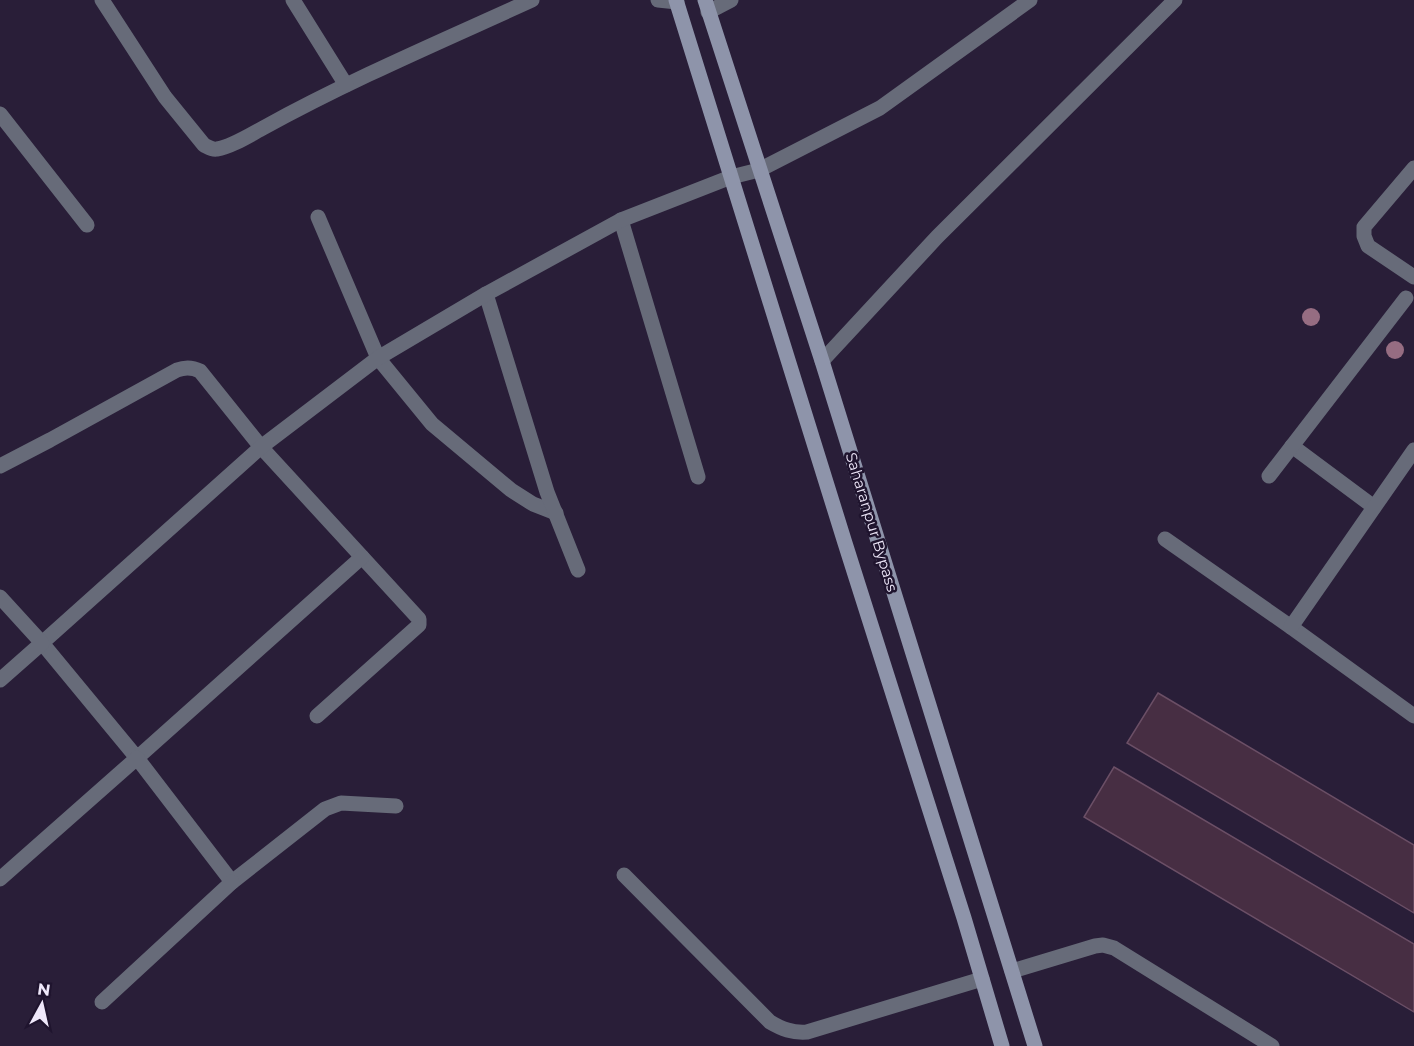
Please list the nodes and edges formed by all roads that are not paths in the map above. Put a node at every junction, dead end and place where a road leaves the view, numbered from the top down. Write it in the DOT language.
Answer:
graph roads {
  1 [pos="102,0"];
  2 [pos="293,0"];
  3 [pos="532,0"];
  4 [pos="658,0"];
  5 [pos="731,0"];
  6 [pos="1030,0"];
  7 [pos="1174,0"];
  8 [pos="677,1"];
  9 [pos="707,6"];
  10 [pos="346,85"];
  11 [pos="0,114"];
  12 [pos="1414,168"];
  13 [pos="759,170"];
  14 [pos="731,177"];
  15 [pos="318,217"];
  16 [pos="621,220"];
  17 [pos="87,225"];
  18 [pos="1414,277"];
  19 [pos="486,294"];
  20 [pos="1406,298"];
  21 [pos="378,358"];
  22 [pos="822,361"];
  23 [pos="1292,446"];
  24 [pos="261,447"];
  25 [pos="1414,450"];
  26 [pos="0,466"];
  27 [pos="1269,476"];
  28 [pos="698,477"];
  29 [pos="1374,507"];
  30 [pos="555,513"];
  31 [pos="1165,539"];
  32 [pos="363,557"];
  33 [pos="578,570"];
  34 [pos="0,597"];
  35 [pos="1291,627"];
  36 [pos="42,643"];
  37 [pos="0,680"];
  38 [pos="317,716"];
  39 [pos="1414,716"];
  40 [pos="137,758"];
  41 [pos="396,806"];
  42 [pos="624,875"];
  43 [pos="0,879"];
  44 [pos="232,882"];
  45 [pos="1012,971"];
  46 [pos="982,979"];
  47 [pos="102,1002"];
  48 [pos="1002,1046"];
  49 [pos="1035,1046"];
  50 [pos="1272,1046"];
  1 -- 10 [label="street"];
  2 -- 10 [label="street"];
  3 -- 10 [label="street"];
  4 -- 8 [label="street"];
  5 -- 9 [label="street"];
  6 -- 13 [label="street"];
  7 -- 22 [label="street"];
  8 -- 14 [label="main road"];
  9 -- 13 [label="main road, Saharanpur Bypass"];
  11 -- 17 [label="street"];
  12 -- 18 [label="street"];
  13 -- 14 [label="street"];
  13 -- 22 [label="main road, Saharanpur Bypass"];
  14 -- 16 [label="street"];
  14 -- 46 [label="main road"];
  15 -- 21 [label="street"];
  16 -- 19 [label="street"];
  16 -- 28 [label="street"];
  19 -- 21 [label="street"];
  19 -- 30 [label="street"];
  20 -- 23 [label="street"];
  21 -- 24 [label="street"];
  21 -- 30 [label="street"];
  22 -- 45 [label="main road, Saharanpur Bypass"];
  23 -- 27 [label="street"];
  23 -- 29 [label="street"];
  24 -- 26 [label="street"];
  24 -- 32 [label="street"];
  24 -- 36 [label="street"];
  25 -- 29 [label="street"];
  29 -- 35 [label="street"];
  30 -- 33 [label="street"];
  31 -- 35 [label="street"];
  32 -- 38 [label="street"];
  32 -- 40 [label="street"];
  34 -- 36 [label="street"];
  35 -- 39 [label="street"];
  36 -- 37 [label="street"];
  36 -- 40 [label="street"];
  40 -- 43 [label="street"];
  40 -- 44 [label="street"];
  41 -- 44 [label="street"];
  42 -- 46 [label="street"];
  44 -- 47 [label="street"];
  45 -- 49 [label="main road, Saharanpur Bypass"];
  45 -- 50 [label="street"];
  46 -- 48 [label="main road"];
}
